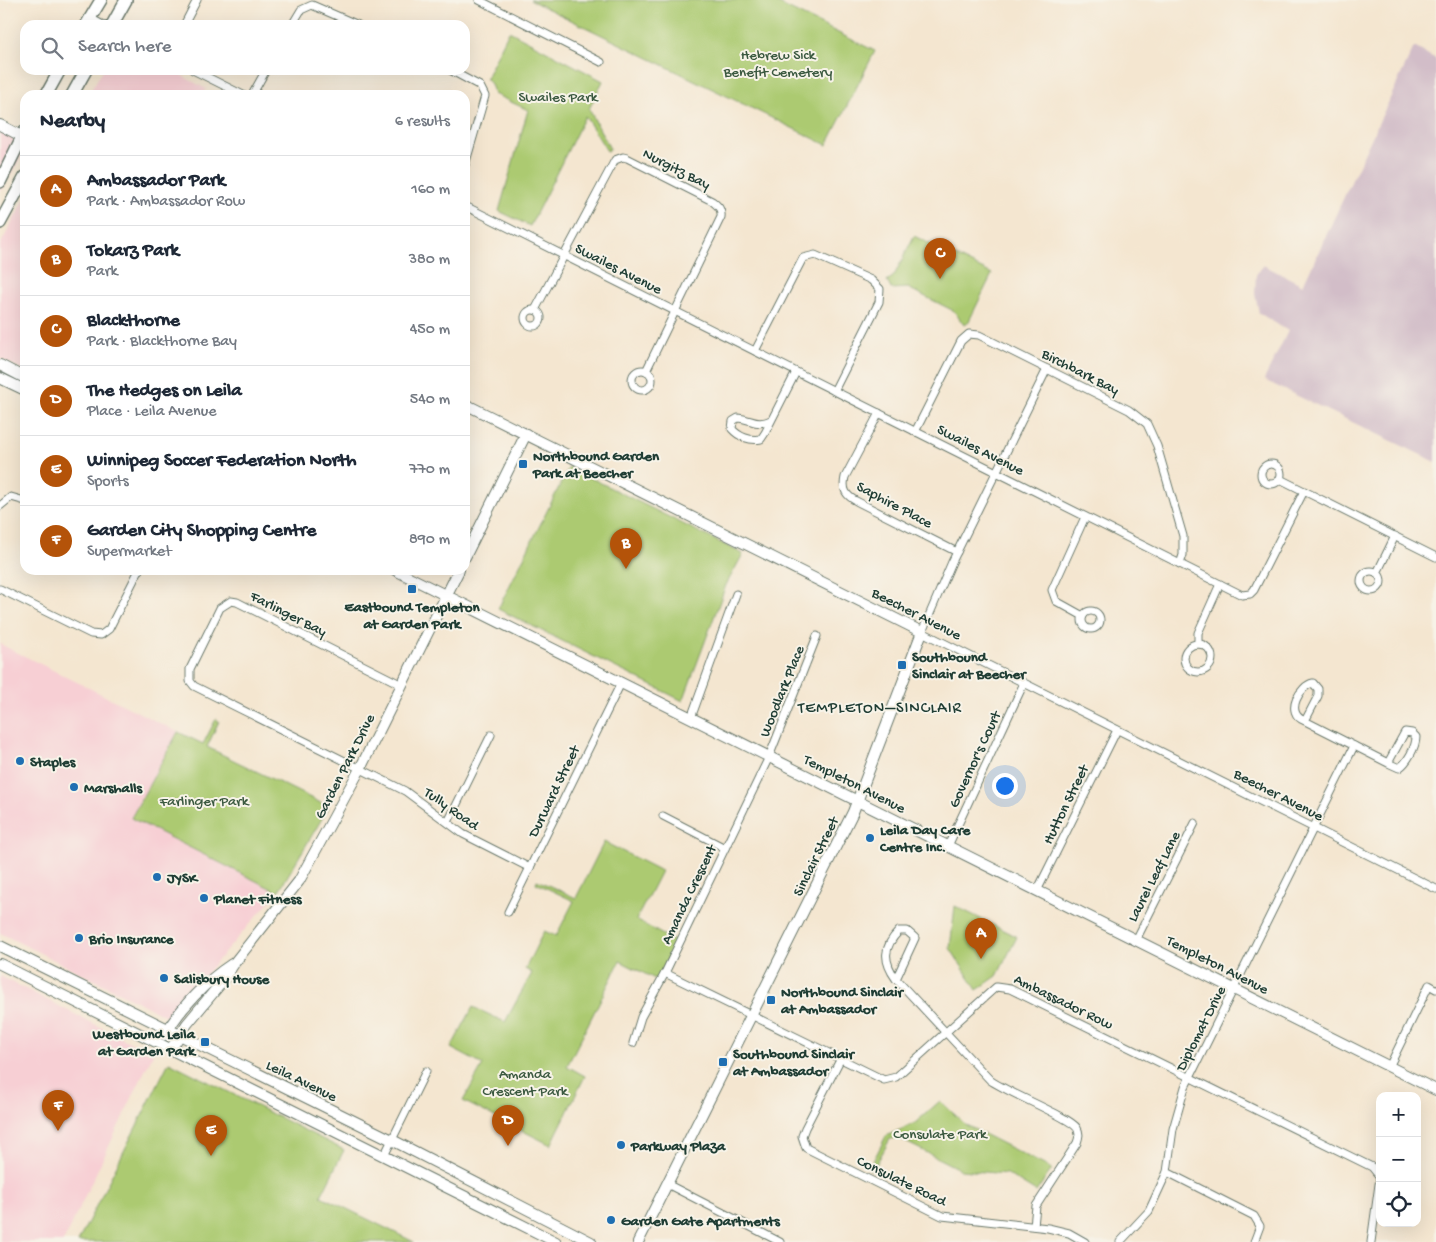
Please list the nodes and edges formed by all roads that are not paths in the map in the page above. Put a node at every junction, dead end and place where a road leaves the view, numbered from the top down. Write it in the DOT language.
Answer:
graph roads {
  1 [pos="101,0"];
  2 [pos="126,0"];
  3 [pos="197,0"];
  4 [pos="479,0"];
  5 [pos="89,20"];
  6 [pos="115,20"];
  7 [pos="187,20"];
  8 [pos="295,20"];
  9 [pos="346,20"];
  10 [pos="601,62"];
  11 [pos="57,75"];
  12 [pos="83,75"];
  13 [pos="203,75"];
  14 [pos="263,75"];
  15 [pos="459,75"];
  16 [pos="49,90"];
  17 [pos="75,90"];
  18 [pos="233,90"];
  19 [pos="255,90"];
  20 [pos="0,125"];
  21 [pos="20,133"];
  22 [pos="20,143"];
  23 [pos="470,148"];
  24 [pos="0,182"];
  25 [pos="20,189"];
  26 [pos="470,209"];
  27 [pos="0,223"];
  28 [pos="564,256"];
  29 [pos="535,310"];
  30 [pos="675,311"];
  31 [pos="755,351"];
  32 [pos="0,365"];
  33 [pos="1047,370"];
  34 [pos="646,371"];
  35 [pos="796,372"];
  36 [pos="20,375"];
  37 [pos="0,378"];
  38 [pos="20,388"];
  39 [pos="834,391"];
  40 [pos="470,406"];
  41 [pos="879,413"];
  42 [pos="771,420"];
  43 [pos="915,432"];
  44 [pos="526,434"];
  45 [pos="997,472"];
  46 [pos="1280,479"];
  47 [pos="1304,491"];
  48 [pos="20,500"];
  49 [pos="0,506"];
  50 [pos="1085,517"];
  51 [pos="1395,536"];
  52 [pos="470,547"];
  53 [pos="957,552"];
  54 [pos="1436,557"];
  55 [pos="1180,564"];
  56 [pos="1377,573"];
  57 [pos="136,575"];
  58 [pos="405,575"];
  59 [pos="456,575"];
  60 [pos="1220,584"];
  61 [pos="0,589"];
  62 [pos="736,594"];
  63 [pos="446,596"];
  64 [pos="1083,616"];
  65 [pos="922,632"];
  66 [pos="817,636"];
  67 [pos="1198,644"];
  68 [pos="621,683"];
  69 [pos="1024,683"];
  70 [pos="402,685"];
  71 [pos="691,718"];
  72 [pos="1305,721"];
  73 [pos="1117,730"];
  74 [pos="491,735"];
  75 [pos="1354,746"];
  76 [pos="769,757"];
  77 [pos="1388,763"];
  78 [pos="360,769"];
  79 [pos="858,801"];
  80 [pos="663,816"];
  81 [pos="448,822"];
  82 [pos="1195,824"];
  83 [pos="1315,828"];
  84 [pos="948,846"];
  85 [pos="725,848"];
  86 [pos="530,868"];
  87 [pos="1436,889"];
  88 [pos="1037,890"];
  89 [pos="508,912"];
  90 [pos="1136,940"];
  91 [pos="0,946"];
  92 [pos="235,962"];
  93 [pos="0,964"];
  94 [pos="665,973"];
  95 [pos="896,979"];
  96 [pos="1436,989"];
  97 [pos="1235,990"];
  98 [pos="751,1015"];
  99 [pos="168,1030"];
  100 [pos="947,1034"];
  101 [pos="179,1036"];
  102 [pos="160,1043"];
  103 [pos="634,1043"];
  104 [pos="171,1049"];
  105 [pos="840,1060"];
  106 [pos="1389,1067"];
  107 [pos="426,1071"];
  108 [pos="1190,1077"];
  109 [pos="1436,1090"];
  110 [pos="392,1140"];
  111 [pos="384,1156"];
  112 [pos="1167,1172"];
  113 [pos="667,1184"];
  114 [pos="1034,1226"];
  115 [pos="556,1242"];
  116 [pos="591,1242"];
  117 [pos="638,1242"];
  118 [pos="780,1242"];
  119 [pos="1085,1242"];
  120 [pos="1120,1242"];
  121 [pos="1254,1242"];
  122 [pos="1371,1242"];
  1 -- 5 [label="main road"];
  2 -- 6 [label="main road"];
  3 -- 7 [label="street"];
  4 -- 10 [label="street"];
  8 -- 9 [label="street"];
  11 -- 16 [label="main road"];
  12 -- 17 [label="main road"];
  13 -- 18 [label="street"];
  14 -- 19 [label="street"];
  15 -- 23 [label="street"];
  20 -- 21 [label="street"];
  22 -- 24 [label="main road"];
  25 -- 27 [label="main road"];
  26 -- 28 [label="street, Swailes Avenue"];
  28 -- 29 [label="street"];
  28 -- 30 [label="street, Swailes Avenue"];
  28 -- 30 [label="street, Nurgitz Bay"];
  30 -- 31 [label="street, Swailes Avenue"];
  30 -- 34 [label="street"];
  31 -- 35 [label="street, Swailes Avenue"];
  31 -- 39 [label="street"];
  32 -- 36 [label="street"];
  33 -- 43 [label="street, Birchbark Bay"];
  33 -- 45 [label="street, Sinclair Street"];
  33 -- 55 [label="street, Birchbark Bay"];
  35 -- 39 [label="street, Swailes Avenue"];
  35 -- 42 [label="street"];
  37 -- 38 [label="street"];
  39 -- 41 [label="street, Swailes Avenue"];
  40 -- 44 [label="street, Beecher Avenue"];
  41 -- 43 [label="street, Swailes Avenue"];
  41 -- 53 [label="street, Saphire Place"];
  42 -- 42 [label="street"];
  43 -- 45 [label="street, Swailes Avenue"];
  44 -- 52 [label="street"];
  44 -- 65 [label="street, Beecher Avenue"];
  45 -- 50 [label="street, Swailes Avenue"];
  45 -- 53 [label="street, Sinclair Street"];
  46 -- 47 [label="street"];
  47 -- 51 [label="street"];
  47 -- 60 [label="street, Swailes Avenue"];
  48 -- 49 [label="street"];
  50 -- 55 [label="street, Swailes Avenue"];
  50 -- 64 [label="street"];
  51 -- 54 [label="street"];
  51 -- 56 [label="street"];
  53 -- 65 [label="street, Sinclair Street"];
  55 -- 60 [label="street, Swailes Avenue"];
  57 -- 61 [label="street"];
  58 -- 63 [label="street, Templeton Avenue"];
  59 -- 63 [label="street, Garden Park Drive"];
  60 -- 67 [label="street"];
  62 -- 71 [label="street"];
  63 -- 68 [label="street, Templeton Avenue"];
  63 -- 70 [label="street, Garden Park Drive"];
  65 -- 69 [label="street, Beecher Avenue"];
  65 -- 79 [label="street, Sinclair Street"];
  66 -- 76 [label="street, Woodlark Place"];
  67 -- 67 [label="street"];
  68 -- 71 [label="street, Templeton Avenue"];
  68 -- 86 [label="street, Durward Street"];
  69 -- 73 [label="street, Beecher Avenue"];
  69 -- 84 [label="street, Governor's Court"];
  70 -- 78 [label="street, Garden Park Drive"];
  70 -- 78 [label="street, Farlinger Bay"];
  71 -- 76 [label="street, Templeton Avenue"];
  72 -- 72 [label="street"];
  72 -- 75 [label="street"];
  73 -- 83 [label="street, Beecher Avenue"];
  73 -- 88 [label="street, Hutton Street"];
  74 -- 81 [label="street"];
  75 -- 77 [label="street"];
  75 -- 83 [label="street, Diplomat Drive"];
  76 -- 79 [label="street, Templeton Avenue"];
  76 -- 85 [label="street, Amanda Crescent"];
  77 -- 77 [label="street"];
  78 -- 81 [label="street, Tully Road"];
  78 -- 92 [label="street, Garden Park Drive"];
  79 -- 84 [label="street, Templeton Avenue"];
  79 -- 98 [label="street, Sinclair Street"];
  80 -- 85 [label="street"];
  81 -- 86 [label="street, Tully Road"];
  82 -- 90 [label="street, Laurel Leaf Lane"];
  83 -- 87 [label="street, Beecher Avenue"];
  83 -- 97 [label="street, Diplomat Drive"];
  84 -- 88 [label="street, Templeton Avenue"];
  85 -- 94 [label="street, Amanda Crescent"];
  86 -- 89 [label="street, Durward Street"];
  88 -- 90 [label="street, Templeton Avenue"];
  90 -- 97 [label="street, Templeton Avenue"];
  91 -- 99 [label="street, Leila Avenue"];
  92 -- 99 [label="street, Garden Park Drive"];
  92 -- 101 [label="street, Garden Park Drive"];
  93 -- 102 [label="street, Leila Avenue"];
  94 -- 98 [label="street, Ambassador Row"];
  94 -- 103 [label="street, Amanda Crescent"];
  95 -- 95 [label="street"];
  95 -- 100 [label="street"];
  96 -- 106 [label="street"];
  97 -- 106 [label="street, Templeton Avenue"];
  97 -- 108 [label="street, Diplomat Drive"];
  98 -- 105 [label="street, Ambassador Row"];
  98 -- 113 [label="street, Sinclair Street"];
  99 -- 101 [label="street, Leila Avenue"];
  99 -- 102 [label="street, Garden Park Drive"];
  100 -- 105 [label="street, Ambassador Row"];
  100 -- 108 [label="street, Ambassador Row"];
  100 -- 114 [label="street"];
  101 -- 104 [label="street, Garden Park Drive"];
  101 -- 110 [label="street, Leila Avenue"];
  102 -- 104 [label="street, Leila Avenue"];
  104 -- 111 [label="street, Leila Avenue"];
  105 -- 114 [label="street, Consulate Road"];
  106 -- 109 [label="street, Templeton Avenue"];
  107 -- 110 [label="street"];
  108 -- 112 [label="street, Diplomat Drive"];
  108 -- 122 [label="street, Ambassador Row"];
  110 -- 111 [label="street"];
  110 -- 116 [label="street, Leila Avenue"];
  111 -- 115 [label="street, Leila Avenue"];
  112 -- 120 [label="street, Diplomat Drive"];
  112 -- 121 [label="street"];
  113 -- 117 [label="street, Sinclair Street"];
  113 -- 118 [label="street"];
  114 -- 119 [label="street, Consulate Road"];
}
